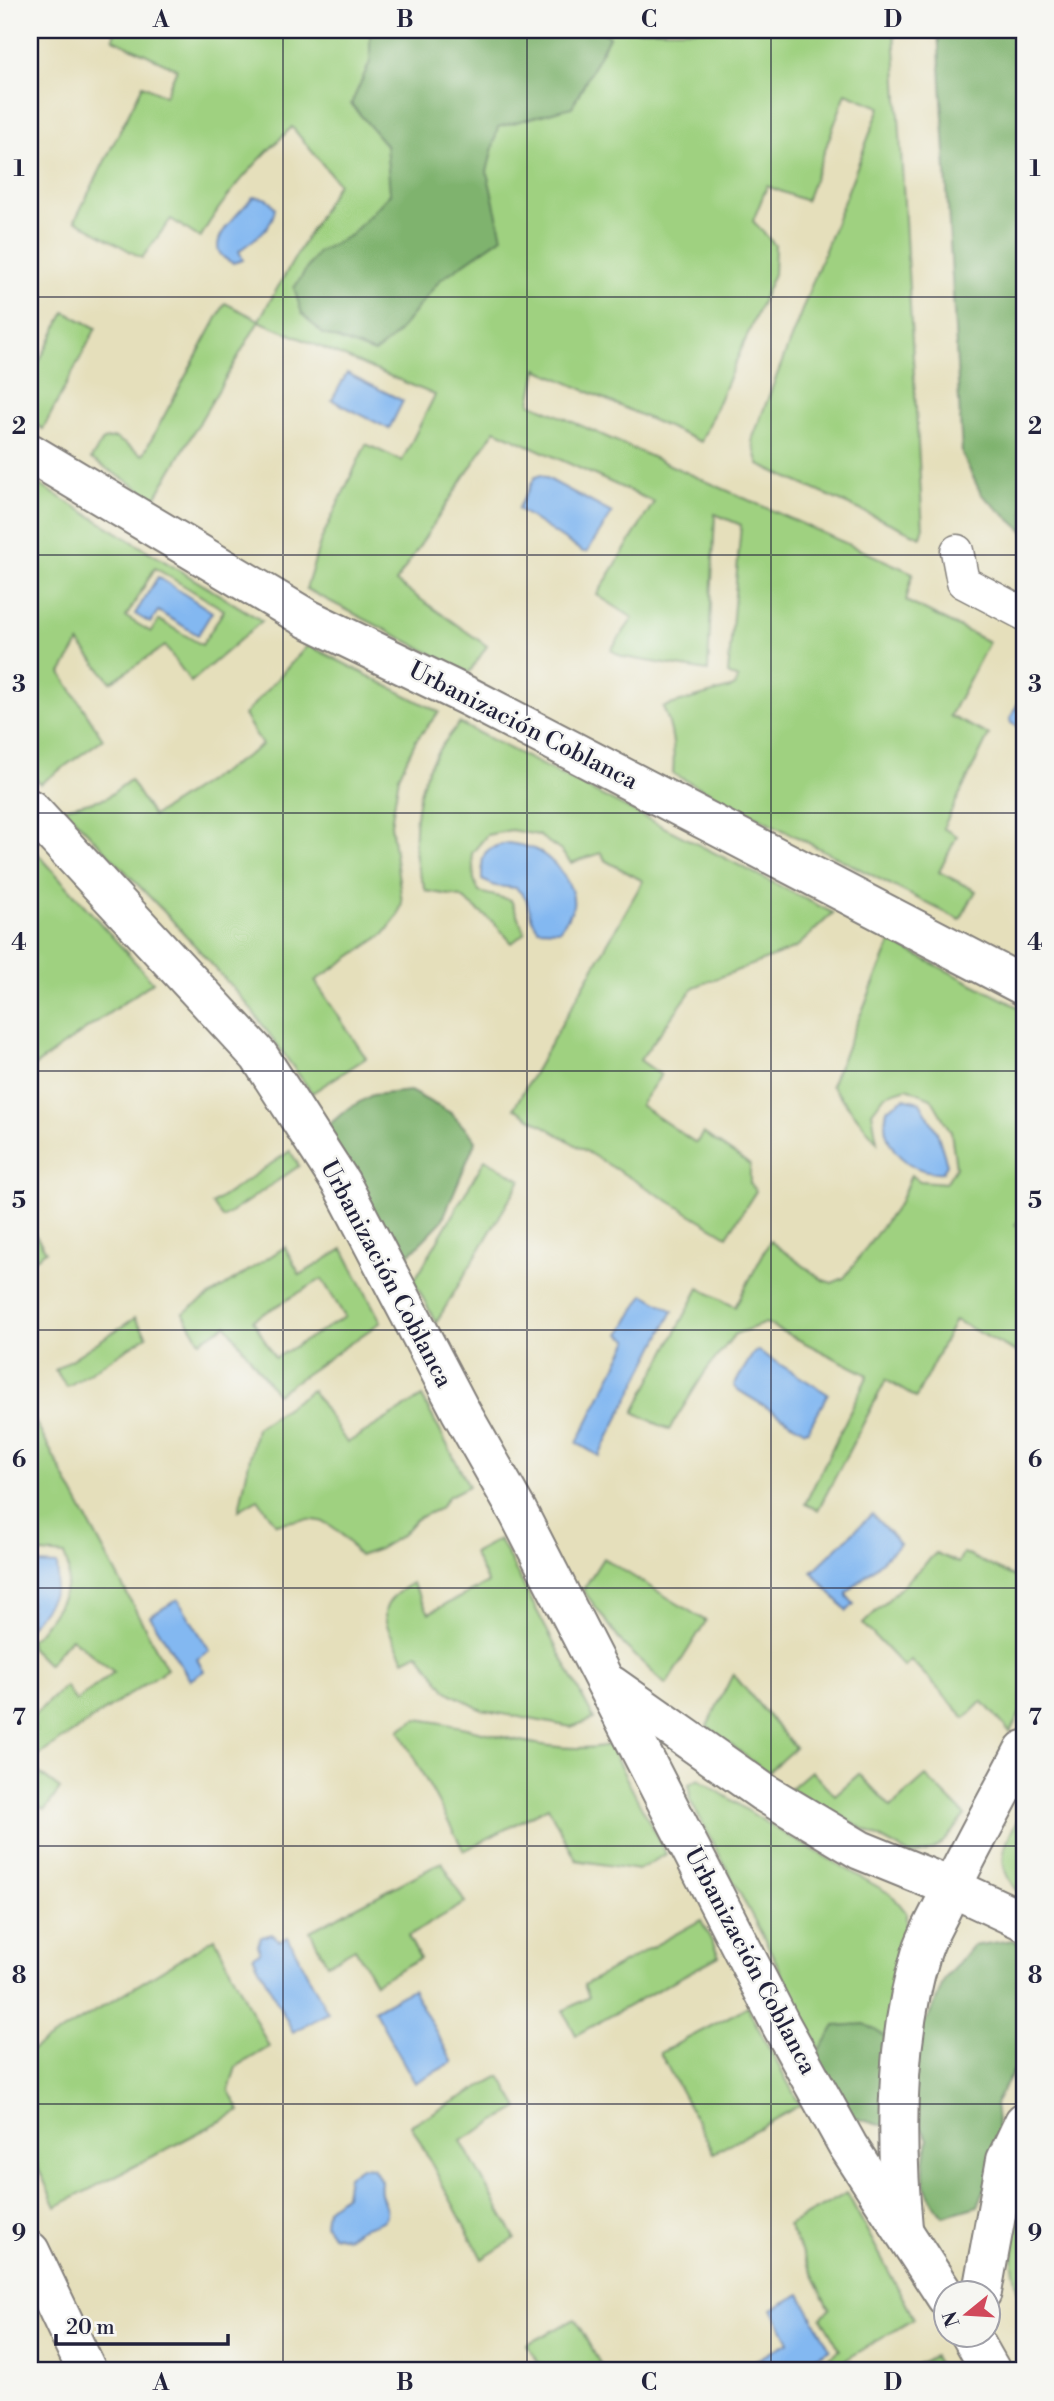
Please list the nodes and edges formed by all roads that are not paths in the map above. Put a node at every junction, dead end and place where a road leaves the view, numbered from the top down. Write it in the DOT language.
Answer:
graph roads {
  1 [pos="30,453"];
  2 [pos="957,551"];
  3 [pos="1024,614"];
  4 [pos="30,809"];
  5 [pos="1024,986"];
  6 [pos="606,1682"];
  7 [pos="1024,1751"];
  8 [pos="951,1888"];
  9 [pos="1024,1921"];
  10 [pos="1024,2122"];
  11 [pos="904,2233"];
  12 [pos="30,2251"];
  13 [pos="934,2278"];
  14 [pos="985,2278"];
  15 [pos="87,2371"];
  1 -- 5 [label="street, Urbanización Coblanca"];
  2 -- 3 [label="lane"];
  4 -- 6 [label="street, Urbanización Coblanca"];
  6 -- 8 [label="street, Urbanización Coblanca"];
  6 -- 11 [label="street, Urbanización Coblanca"];
  7 -- 8 [label="street, Urbanización Coblanca"];
  8 -- 9 [label="street, Urbanización Coblanca"];
  8 -- 11 [label="street, Urbanización Coblanca"];
  10 -- 14 [label="street"];
  11 -- 13 [label="street, Urbanización Coblanca"];
  12 -- 15 [label="street"];
}
